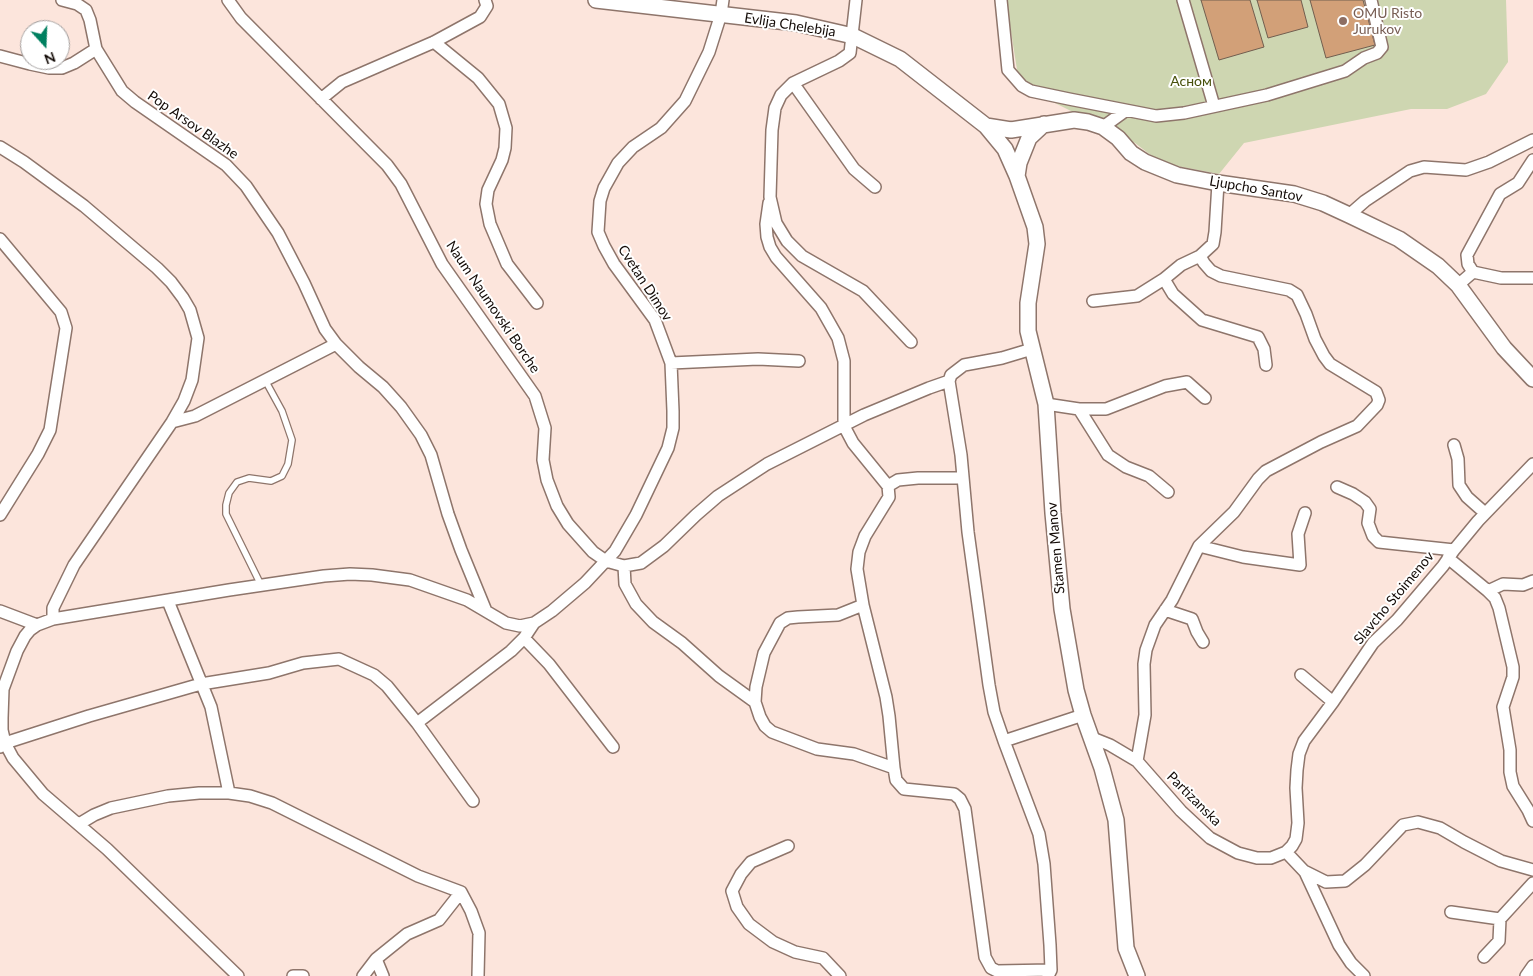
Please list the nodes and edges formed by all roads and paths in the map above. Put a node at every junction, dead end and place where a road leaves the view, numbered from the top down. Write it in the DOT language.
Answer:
graph roads {
  1 [pos="62,0"];
  2 [pos="228,0"];
  3 [pos="485,0"];
  4 [pos="596,0"];
  5 [pos="856,0"];
  6 [pos="1183,0"];
  7 [pos="1371,0"];
  8 [pos="1000,1"];
  9 [pos="671,5"];
  10 [pos="722,7"];
  11 [pos="853,36"];
  12 [pos="434,42"];
  13 [pos="96,48"];
  14 [pos="0,56"];
  15 [pos="793,83"];
  16 [pos="321,100"];
  17 [pos="1214,106"];
  18 [pos="1124,110"];
  19 [pos="1044,124"];
  20 [pos="986,126"];
  21 [pos="1103,127"];
  22 [pos="1533,140"];
  23 [pos="0,147"];
  24 [pos="1533,160"];
  25 [pos="1017,176"];
  26 [pos="1218,183"];
  27 [pos="875,188"];
  28 [pos="770,197"];
  29 [pos="1349,215"];
  30 [pos="0,239"];
  31 [pos="1200,256"];
  32 [pos="1473,272"];
  33 [pos="1533,278"];
  34 [pos="1164,279"];
  35 [pos="1458,286"];
  36 [pos="1093,301"];
  37 [pos="537,303"];
  38 [pos="911,342"];
  39 [pos="336,344"];
  40 [pos="1032,349"];
  41 [pos="799,361"];
  42 [pos="671,363"];
  43 [pos="1266,366"];
  44 [pos="1533,379"];
  45 [pos="266,380"];
  46 [pos="949,381"];
  47 [pos="1205,398"];
  48 [pos="1046,404"];
  49 [pos="1079,410"];
  50 [pos="172,422"];
  51 [pos="844,426"];
  52 [pos="1454,445"];
  53 [pos="1533,464"];
  54 [pos="963,478"];
  55 [pos="888,486"];
  56 [pos="1337,487"];
  57 [pos="1168,492"];
  58 [pos="1485,513"];
  59 [pos="1305,514"];
  60 [pos="0,515"];
  61 [pos="1199,546"];
  62 [pos="1451,554"];
  63 [pos="606,561"];
  64 [pos="624,566"];
  65 [pos="1533,581"];
  66 [pos="261,585"];
  67 [pos="1488,591"];
  68 [pos="168,601"];
  69 [pos="863,605"];
  70 [pos="1165,610"];
  71 [pos="0,611"];
  72 [pos="486,611"];
  73 [pos="53,619"];
  74 [pos="534,623"];
  75 [pos="36,625"];
  76 [pos="524,638"];
  77 [pos="1203,642"];
  78 [pos="1301,676"];
  79 [pos="201,684"];
  80 [pos="755,702"];
  81 [pos="1333,702"];
  82 [pos="1083,715"];
  83 [pos="417,723"];
  84 [pos="1090,737"];
  85 [pos="1004,741"];
  86 [pos="3,745"];
  87 [pos="613,747"];
  88 [pos="1137,762"];
  89 [pos="894,768"];
  90 [pos="229,793"];
  91 [pos="473,801"];
  92 [pos="1533,821"];
  93 [pos="79,824"];
  94 [pos="788,846"];
  95 [pos="1286,852"];
  96 [pos="1533,870"];
  97 [pos="1304,871"];
  98 [pos="1533,883"];
  99 [pos="461,892"];
  100 [pos="1451,912"];
  101 [pos="1500,919"];
  102 [pos="1484,957"];
  103 [pos="376,959"];
  104 [pos="1533,966"];
  105 [pos="1049,973"];
  106 [pos="238,976"];
  107 [pos="293,976"];
  108 [pos="302,976"];
  109 [pos="363,976"];
  110 [pos="383,976"];
  111 [pos="478,976"];
  112 [pos="840,976"];
  113 [pos="1136,976"];
  114 [pos="1364,976"];
  115 [pos="1526,976"];
  1 -- 13 [label="street, Pop Arsov Blazhe"];
  2 -- 16 [label="street, Naum Naumovski Borche"];
  3 -- 12 [label="street"];
  4 -- 9 [label="street, Evlija Chelebija"];
  5 -- 11 [label="street"];
  6 -- 17 [label="street"];
  7 -- 17 [label="street"];
  8 -- 18 [label="street"];
  9 -- 10 [label="street, Evlija Chelebija"];
  10 -- 11 [label="street, Evlija Chelebija"];
  10 -- 42 [label="street, Cvetan Dimov"];
  11 -- 15 [label="street"];
  11 -- 20 [label="street, Evlija Chelebija"];
  12 -- 16 [label="street"];
  12 -- 37 [label="street"];
  13 -- 14 [label="street"];
  13 -- 39 [label="street, Pop Arsov Blazhe"];
  15 -- 27 [label="street"];
  15 -- 28 [label="street"];
  16 -- 63 [label="street, Naum Naumovski Borche"];
  17 -- 18 [label="street"];
  18 -- 21 [label="street"];
  19 -- 20 [label="street, Ljupcho Santov"];
  19 -- 21 [label="street, Ljupcho Santov"];
  19 -- 25 [label="street"];
  20 -- 25 [label="street, Stamen Manov"];
  21 -- 26 [label="street, Ljupcho Santov"];
  22 -- 29 [label="street"];
  23 -- 50 [label="street"];
  24 -- 32 [label="street"];
  25 -- 40 [label="street, Stamen Manov"];
  26 -- 29 [label="street, Ljupcho Santov"];
  26 -- 31 [label="street"];
  28 -- 38 [label="street"];
  28 -- 51 [label="street"];
  29 -- 35 [label="street, Ljupcho Santov"];
  30 -- 60 [label="street"];
  31 -- 34 [label="street"];
  31 -- 61 [label="street"];
  32 -- 33 [label="street"];
  32 -- 35 [label="street"];
  34 -- 36 [label="street"];
  34 -- 43 [label="street"];
  35 -- 44 [label="street, Ljupcho Santov"];
  39 -- 45 [label="street"];
  39 -- 72 [label="street, Pop Arsov Blazhe"];
  40 -- 46 [label="street"];
  40 -- 48 [label="street, Stamen Manov"];
  41 -- 42 [label="street"];
  42 -- 63 [label="street, Cvetan Dimov"];
  45 -- 50 [label="street"];
  45 -- 66 [label="lane"];
  46 -- 51 [label="street"];
  46 -- 54 [label="street"];
  47 -- 49 [label="street"];
  48 -- 49 [label="street"];
  48 -- 82 [label="street, Stamen Manov"];
  49 -- 57 [label="street"];
  50 -- 73 [label="street"];
  51 -- 55 [label="street"];
  51 -- 64 [label="street"];
  52 -- 58 [label="street"];
  53 -- 58 [label="street, Slavcho Stoimenov"];
  54 -- 55 [label="street"];
  54 -- 85 [label="street"];
  55 -- 69 [label="street"];
  56 -- 62 [label="street"];
  58 -- 62 [label="street, Slavcho Stoimenov"];
  59 -- 61 [label="street"];
  61 -- 70 [label="street"];
  62 -- 67 [label="street"];
  62 -- 81 [label="street, Slavcho Stoimenov"];
  63 -- 64 [label="street"];
  63 -- 74 [label="street, Cvetan Dimov"];
  64 -- 80 [label="street"];
  65 -- 67 [label="street"];
  66 -- 68 [label="street"];
  66 -- 72 [label="street"];
  67 -- 92 [label="street"];
  68 -- 73 [label="street"];
  68 -- 79 [label="street"];
  69 -- 80 [label="street"];
  69 -- 89 [label="street"];
  70 -- 77 [label="street"];
  70 -- 88 [label="street"];
  71 -- 75 [label="street"];
  72 -- 74 [label="street"];
  73 -- 75 [label="street"];
  74 -- 76 [label="street"];
  75 -- 86 [label="street"];
  76 -- 83 [label="street"];
  76 -- 87 [label="street"];
  78 -- 81 [label="street"];
  79 -- 83 [label="street"];
  79 -- 86 [label="street"];
  79 -- 90 [label="street"];
  80 -- 89 [label="street"];
  81 -- 95 [label="street, Slavcho Stoimenov"];
  82 -- 84 [label="street, Stamen Manov"];
  82 -- 85 [label="street"];
  83 -- 91 [label="street"];
  84 -- 88 [label="street, Partizanska"];
  84 -- 113 [label="street, Stamen Manov"];
  85 -- 105 [label="street"];
  86 -- 93 [label="street"];
  88 -- 95 [label="street, Partizanska"];
  89 -- 105 [label="street"];
  90 -- 93 [label="street"];
  90 -- 99 [label="street"];
  93 -- 106 [label="street"];
  94 -- 112 [label="street"];
  95 -- 97 [label="street"];
  96 -- 97 [label="street"];
  97 -- 114 [label="street"];
  98 -- 101 [label="street"];
  99 -- 103 [label="street"];
  99 -- 111 [label="street"];
  100 -- 101 [label="street"];
  101 -- 102 [label="street"];
  103 -- 109 [label="street"];
  103 -- 110 [label="street"];
  104 -- 115 [label="street"];
  107 -- 108 [label="street"];
}
